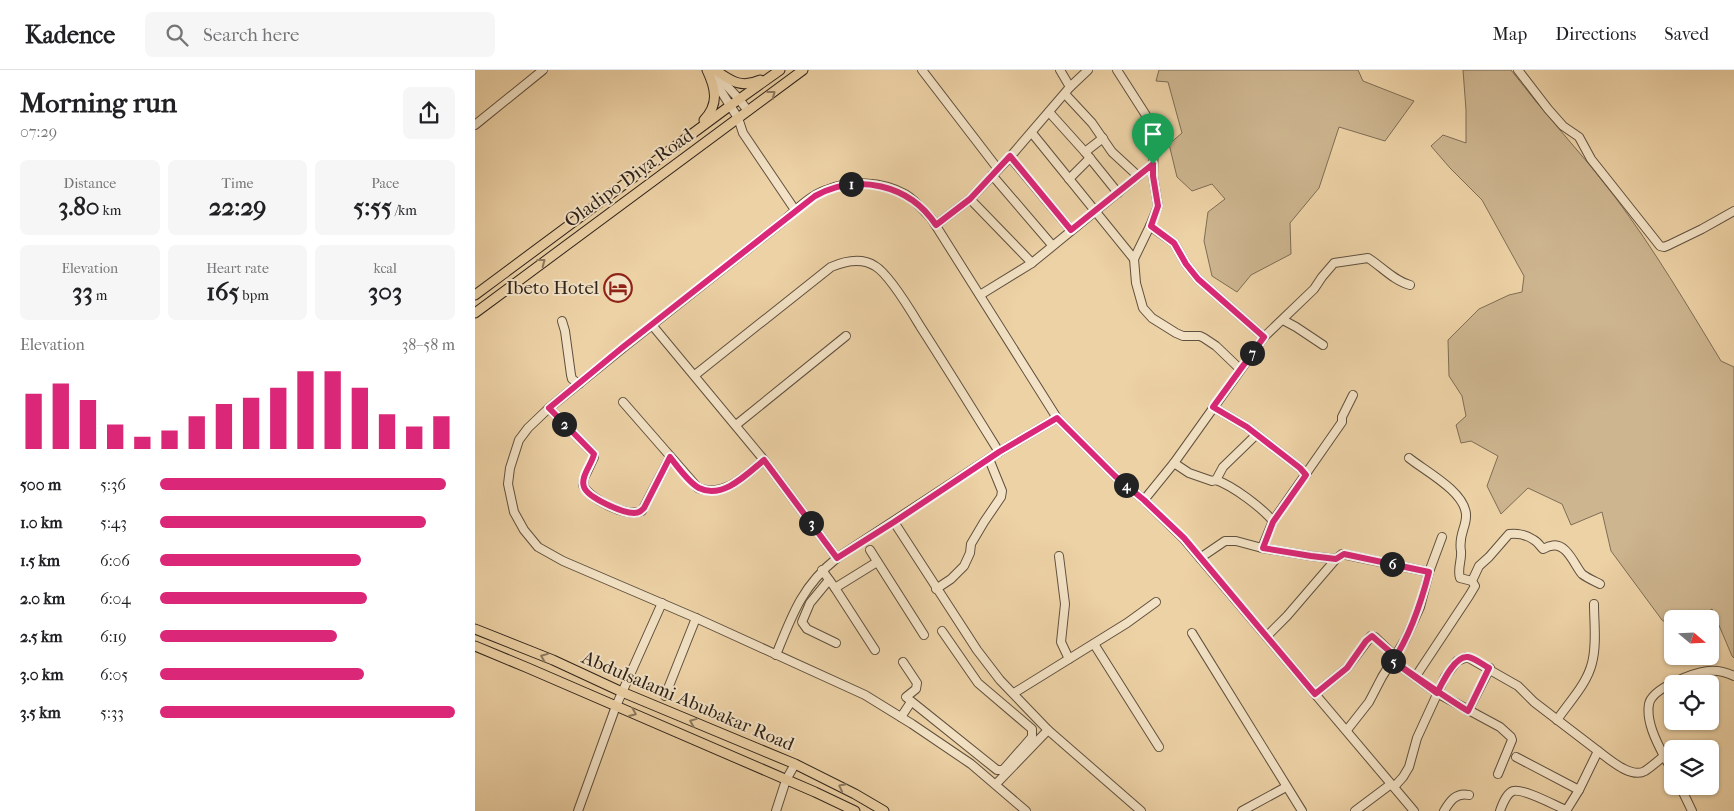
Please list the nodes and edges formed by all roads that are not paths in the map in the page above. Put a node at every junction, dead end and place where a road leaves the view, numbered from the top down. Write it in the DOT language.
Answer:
graph roads {
  1 [pos="543,70"];
  2 [pos="707,70"];
  3 [pos="714,70"];
  4 [pos="780,70"];
  5 [pos="803,70"];
  6 [pos="922,70"];
  7 [pos="1060,70"];
  8 [pos="1088,70"];
  9 [pos="1117,70"];
  10 [pos="1518,70"];
  11 [pos="1070,87"];
  12 [pos="1065,94"];
  13 [pos="739,99"];
  14 [pos="731,104"];
  15 [pos="748,111"];
  16 [pos="1049,112"];
  17 [pos="738,118"];
  18 [pos="475,126"];
  19 [pos="1032,133"];
  20 [pos="688,137"];
  21 [pos="1103,138"];
  22 [pos="1087,155"];
  23 [pos="1010,156"];
  24 [pos="1153,164"];
  25 [pos="998,169"];
  26 [pos="992,175"];
  27 [pos="1138,176"];
  28 [pos="1069,179"];
  29 [pos="1118,192"];
  30 [pos="970,199"];
  31 [pos="795,210"];
  32 [pos="1095,211"];
  33 [pos="1734,211"];
  34 [pos="936,225"];
  35 [pos="1151,226"];
  36 [pos="1071,230"];
  37 [pos="1052,244"];
  38 [pos="1134,259"];
  39 [pos="1032,263"];
  40 [pos="1410,285"];
  41 [pos="475,295"];
  42 [pos="979,295"];
  43 [pos="475,313"];
  44 [pos="1283,320"];
  45 [pos="562,321"];
  46 [pos="652,325"];
  47 [pos="846,336"];
  48 [pos="1264,337"];
  49 [pos="1323,345"];
  50 [pos="1240,369"];
  51 [pos="695,375"];
  52 [pos="579,384"];
  53 [pos="1353,395"];
  54 [pos="623,402"];
  55 [pos="1213,407"];
  56 [pos="549,408"];
  57 [pos="1057,418"];
  58 [pos="736,425"];
  59 [pos="1256,435"];
  60 [pos="999,452"];
  61 [pos="670,457"];
  62 [pos="1409,458"];
  63 [pos="989,459"];
  64 [pos="764,460"];
  65 [pos="1174,463"];
  66 [pos="1306,475"];
  67 [pos="1216,480"];
  68 [pos="1144,500"];
  69 [pos="894,522"];
  70 [pos="1273,522"];
  71 [pos="1442,537"];
  72 [pos="1263,548"];
  73 [pos="870,550"];
  74 [pos="1059,556"];
  75 [pos="837,558"];
  76 [pos="1200,558"];
  77 [pos="1336,559"];
  78 [pos="877,562"];
  79 [pos="822,570"];
  80 [pos="1429,572"];
  81 [pos="829,580"];
  82 [pos="1472,581"];
  83 [pos="1600,584"];
  84 [pos="835,588"];
  85 [pos="936,589"];
  86 [pos="1156,602"];
  87 [pos="662,603"];
  88 [pos="1594,604"];
  89 [pos="696,618"];
  90 [pos="475,629"];
  91 [pos="942,631"];
  92 [pos="1192,633"];
  93 [pos="925,636"];
  94 [pos="1267,636"];
  95 [pos="835,643"];
  96 [pos="1094,644"];
  97 [pos="475,646"];
  98 [pos="875,650"];
  99 [pos="776,655"];
  100 [pos="1069,659"];
  101 [pos="1394,659"];
  102 [pos="903,662"];
  103 [pos="1489,668"];
  104 [pos="1416,676"];
  105 [pos="1734,676"];
  106 [pos="622,692"];
  107 [pos="1014,693"];
  108 [pos="1437,693"];
  109 [pos="1315,694"];
  110 [pos="665,696"];
  111 [pos="911,702"];
  112 [pos="616,706"];
  113 [pos="921,710"];
  114 [pos="1468,711"];
  115 [pos="901,717"];
  116 [pos="1557,720"];
  117 [pos="912,724"];
  118 [pos="1049,730"];
  119 [pos="1347,730"];
  120 [pos="1159,746"];
  121 [pos="1598,751"];
  122 [pos="1664,756"];
  123 [pos="1516,757"];
  124 [pos="795,764"];
  125 [pos="1498,774"];
  126 [pos="786,780"];
  127 [pos="996,784"];
  128 [pos="1393,786"];
  129 [pos="1286,787"];
  130 [pos="1579,790"];
  131 [pos="1469,795"];
  132 [pos="1684,795"];
  133 [pos="1569,810"];
  134 [pos="577,811"];
  135 [pos="776,811"];
  136 [pos="855,811"];
  137 [pos="884,811"];
  138 [pos="1026,811"];
  139 [pos="1141,811"];
  140 [pos="1243,811"];
  141 [pos="1302,811"];
  142 [pos="1355,811"];
  143 [pos="1413,811"];
  144 [pos="1444,811"];
  145 [pos="1500,811"];
  146 [pos="1692,811"];
  1 -- 18 [label="street"];
  2 -- 14 [label="street"];
  2 -- 20 [label="main road"];
  3 -- 4 [label="main road"];
  3 -- 13 [label="street"];
  4 -- 13 [label="main road, Oladipo Diya Road"];
  15 -- 5 [label="main road, Oladipo Diya Road, one-way"];
  6 -- 25 [label="street"];
  7 -- 11 [label="street"];
  8 -- 11 [label="street"];
  9 -- 24 [label="street"];
  10 -- 33 [label="street"];
  11 -- 12 [label="street"];
  12 -- 16 [label="street"];
  12 -- 21 [label="street"];
  13 -- 14 [label="main road, Oladipo Diya Road"];
  13 -- 15 [label="street"];
  14 -- 17 [label="street"];
  14 -- 20 [label="main road, Oladipo Diya Road"];
  15 -- 17 [label="main road, Oladipo Diya Road"];
  16 -- 19 [label="street"];
  16 -- 22 [label="street"];
  17 -- 31 [label="street"];
  43 -- 17 [label="main road, Oladipo Diya Road, one-way"];
  19 -- 23 [label="street"];
  19 -- 28 [label="street"];
  20 -- 41 [label="main road, Oladipo Diya Road"];
  21 -- 22 [label="street"];
  21 -- 27 [label="street"];
  22 -- 28 [label="street"];
  22 -- 29 [label="street"];
  23 -- 25 [label="street"];
  23 -- 36 [label="street"];
  24 -- 27 [label="street"];
  24 -- 35 [label="street"];
  25 -- 26 [label="street"];
  26 -- 30 [label="street"];
  26 -- 37 [label="street"];
  27 -- 29 [label="street"];
  28 -- 32 [label="street"];
  29 -- 32 [label="street"];
  30 -- 34 [label="street"];
  30 -- 39 [label="street"];
  31 -- 34 [label="street"];
  31 -- 46 [label="street"];
  32 -- 36 [label="street"];
  32 -- 38 [label="street"];
  34 -- 42 [label="street"];
  35 -- 38 [label="street"];
  35 -- 48 [label="street"];
  36 -- 37 [label="street"];
  37 -- 39 [label="street"];
  38 -- 50 [label="street"];
  39 -- 42 [label="street"];
  40 -- 44 [label="street"];
  42 -- 57 [label="street"];
  44 -- 48 [label="street"];
  44 -- 49 [label="street"];
  45 -- 52 [label="street"];
  46 -- 51 [label="street"];
  46 -- 52 [label="street"];
  47 -- 58 [label="street"];
  48 -- 50 [label="street"];
  50 -- 55 [label="street"];
  51 -- 58 [label="street"];
  51 -- 60 [label="street"];
  52 -- 56 [label="street"];
  53 -- 66 [label="street"];
  54 -- 61 [label="street"];
  55 -- 59 [label="street"];
  55 -- 65 [label="street"];
  56 -- 61 [label="street"];
  56 -- 87 [label="street"];
  57 -- 60 [label="street"];
  57 -- 68 [label="street"];
  58 -- 64 [label="street"];
  59 -- 66 [label="street"];
  59 -- 67 [label="street"];
  60 -- 63 [label="street"];
  61 -- 64 [label="street"];
  62 -- 82 [label="street"];
  63 -- 69 [label="street"];
  63 -- 85 [label="street"];
  64 -- 75 [label="street"];
  65 -- 67 [label="street"];
  65 -- 68 [label="street"];
  66 -- 70 [label="street"];
  67 -- 70 [label="street"];
  68 -- 76 [label="street"];
  69 -- 75 [label="street"];
  69 -- 85 [label="street"];
  70 -- 72 [label="street"];
  71 -- 80 [label="street"];
  72 -- 76 [label="street"];
  72 -- 77 [label="street"];
  73 -- 78 [label="street"];
  74 -- 100 [label="street"];
  75 -- 79 [label="street"];
  76 -- 94 [label="street"];
  77 -- 80 [label="street"];
  77 -- 94 [label="street"];
  78 -- 84 [label="street"];
  78 -- 93 [label="street"];
  79 -- 81 [label="street"];
  79 -- 99 [label="street"];
  80 -- 101 [label="street"];
  81 -- 84 [label="street"];
  81 -- 95 [label="street"];
  82 -- 83 [label="street"];
  82 -- 104 [label="street"];
  84 -- 98 [label="street"];
  85 -- 107 [label="street"];
  86 -- 96 [label="street"];
  87 -- 89 [label="street"];
  87 -- 106 [label="street"];
  88 -- 116 [label="street"];
  89 -- 99 [label="street"];
  89 -- 110 [label="street"];
  106 -- 90 [label="main road, Abdulsalami Abubakar Road, one-way"];
  91 -- 113 [label="street"];
  92 -- 129 [label="street"];
  94 -- 109 [label="street"];
  96 -- 100 [label="street"];
  96 -- 120 [label="street"];
  97 -- 112 [label="main road, Abdulsalami Abubakar Road"];
  99 -- 115 [label="street"];
  100 -- 107 [label="street"];
  101 -- 104 [label="street"];
  101 -- 109 [label="street"];
  101 -- 119 [label="street"];
  102 -- 111 [label="street"];
  103 -- 108 [label="street"];
  103 -- 114 [label="street"];
  103 -- 116 [label="street"];
  104 -- 108 [label="street"];
  105 -- 122 [label="street"];
  106 -- 112 [label="street"];
  124 -- 106 [label="main road, Abdulsalami Abubakar Road, one-way"];
  107 -- 118 [label="street"];
  108 -- 114 [label="street"];
  108 -- 128 [label="street"];
  109 -- 119 [label="street"];
  111 -- 113 [label="street"];
  111 -- 115 [label="street"];
  112 -- 126 [label="main road, Abdulsalami Abubakar Road, one-way"];
  112 -- 134 [label="street"];
  113 -- 117 [label="street"];
  114 -- 125 [label="street"];
  115 -- 117 [label="street"];
  116 -- 121 [label="street"];
  117 -- 127 [label="street"];
  118 -- 127 [label="street"];
  118 -- 139 [label="street"];
  119 -- 128 [label="street"];
  121 -- 122 [label="street"];
  121 -- 130 [label="street"];
  123 -- 130 [label="street"];
  124 -- 126 [label="street"];
  137 -- 124 [label="main road, Abdulsalami Abubakar Road, one-way"];
  126 -- 135 [label="street"];
  126 -- 136 [label="main road, Abdulsalami Abubakar Road"];
  127 -- 138 [label="street"];
  128 -- 142 [label="street"];
  128 -- 143 [label="street"];
  129 -- 140 [label="street"];
  129 -- 141 [label="street"];
  130 -- 133 [label="street"];
  131 -- 144 [label="street"];
  132 -- 146 [label="street"];
  133 -- 145 [label="street"];
}
